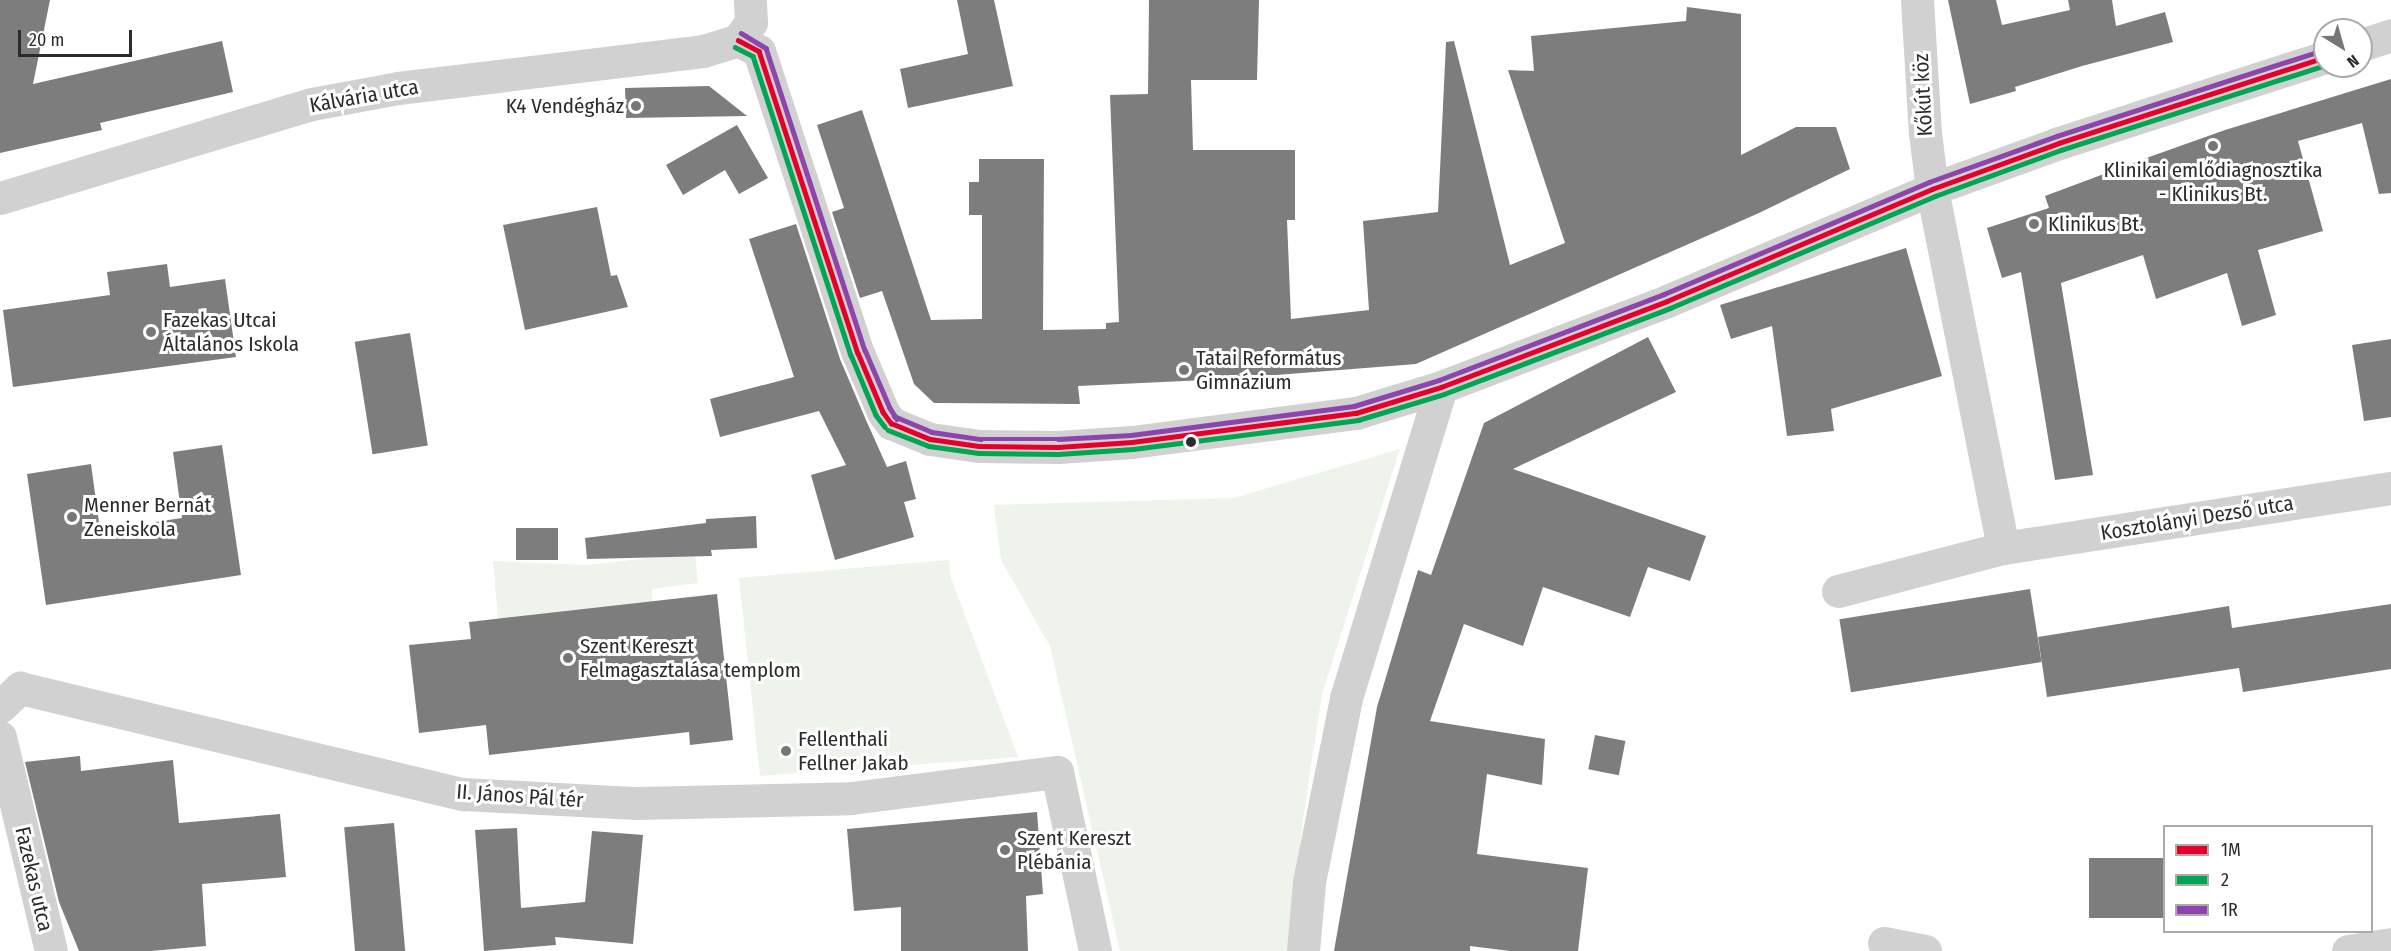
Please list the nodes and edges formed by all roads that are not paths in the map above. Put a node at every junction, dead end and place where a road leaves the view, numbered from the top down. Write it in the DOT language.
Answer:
graph roads {
  1 [pos="750,0"];
  2 [pos="1917,0"];
  3 [pos="2391,35"];
  4 [pos="738,40"];
  5 [pos="2373,41"];
  6 [pos="2313,61"];
  7 [pos="1932,189"];
  8 [pos="0,198"];
  9 [pos="1441,387"];
  10 [pos="2391,488"];
  11 [pos="2003,548"];
  12 [pos="1838,591"];
  13 [pos="0,707"];
  14 [pos="0,737"];
  15 [pos="1884,943"];
  16 [pos="2391,944"];
  17 [pos="51,951"];
  18 [pos="1095,951"];
  19 [pos="1303,951"];
  20 [pos="1925,951"];
  21 [pos="2348,951"];
  1 -- 4 [label="street"];
  2 -- 7 [label="street, Kőkút köz"];
  3 -- 5 [label="street"];
  4 -- 8 [label="street, Kálvária utca"];
  4 -- 9 [label="street"];
  6 -- 7 [label="street"];
  7 -- 9 [label="street"];
  7 -- 11 [label="street"];
  9 -- 19 [label="street"];
  10 -- 11 [label="street, Kosztolányi Dezső utca"];
  11 -- 12 [label="street, Kosztolányi Dezső utca"];
  13 -- 18 [label="street, II. János Pál tér"];
  14 -- 17 [label="street, Fazekas utca"];
  15 -- 20 [label="street"];
  16 -- 21 [label="street"];
}
